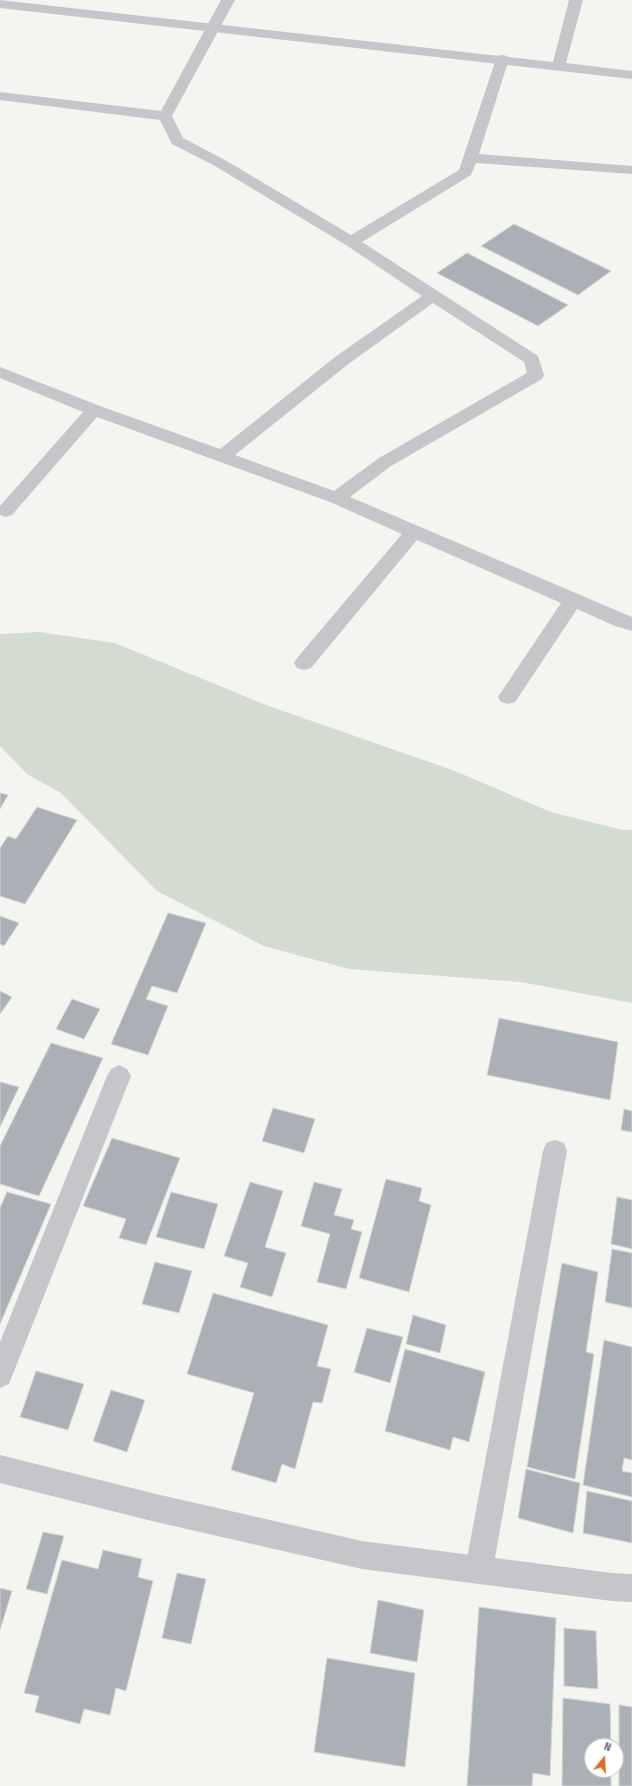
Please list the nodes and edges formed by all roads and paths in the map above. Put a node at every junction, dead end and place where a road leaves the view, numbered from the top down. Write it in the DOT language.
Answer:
graph roads {
  1 [pos="228,0"];
  2 [pos="576,0"];
  3 [pos="0,4"];
  4 [pos="214,27"];
  5 [pos="502,59"];
  6 [pos="559,65"];
  7 [pos="632,75"];
  8 [pos="0,96"];
  9 [pos="165,116"];
  10 [pos="471,158"];
  11 [pos="632,170"];
  12 [pos="352,242"];
  13 [pos="432,296"];
  14 [pos="0,372"];
  15 [pos="94,410"];
  16 [pos="223,456"];
  17 [pos="336,498"];
  18 [pos="6,511"];
  19 [pos="415,531"];
  20 [pos="573,600"];
  21 [pos="632,624"];
  22 [pos="304,663"];
  23 [pos="508,697"];
  24 [pos="119,1076"];
  25 [pos="554,1151"];
  26 [pos="0,1374"];
  27 [pos="0,1469"];
  28 [pos="479,1569"];
  29 [pos="632,1588"];
  1 -- 4 [label="street"];
  2 -- 6 [label="street"];
  3 -- 4 [label="street"];
  4 -- 5 [label="street"];
  4 -- 9 [label="street"];
  5 -- 6 [label="street"];
  5 -- 10 [label="street"];
  6 -- 7 [label="street"];
  8 -- 9 [label="street"];
  9 -- 12 [label="street"];
  10 -- 11 [label="street"];
  10 -- 12 [label="street"];
  12 -- 13 [label="street"];
  13 -- 16 [label="street"];
  13 -- 17 [label="street"];
  14 -- 15 [label="street"];
  15 -- 16 [label="street"];
  15 -- 18 [label="street"];
  16 -- 17 [label="street"];
  17 -- 19 [label="street"];
  19 -- 20 [label="street"];
  19 -- 22 [label="street"];
  20 -- 21 [label="street"];
  20 -- 23 [label="street"];
  24 -- 26 [label="street"];
  25 -- 28 [label="street"];
  27 -- 28 [label="street"];
  28 -- 29 [label="street"];
}
